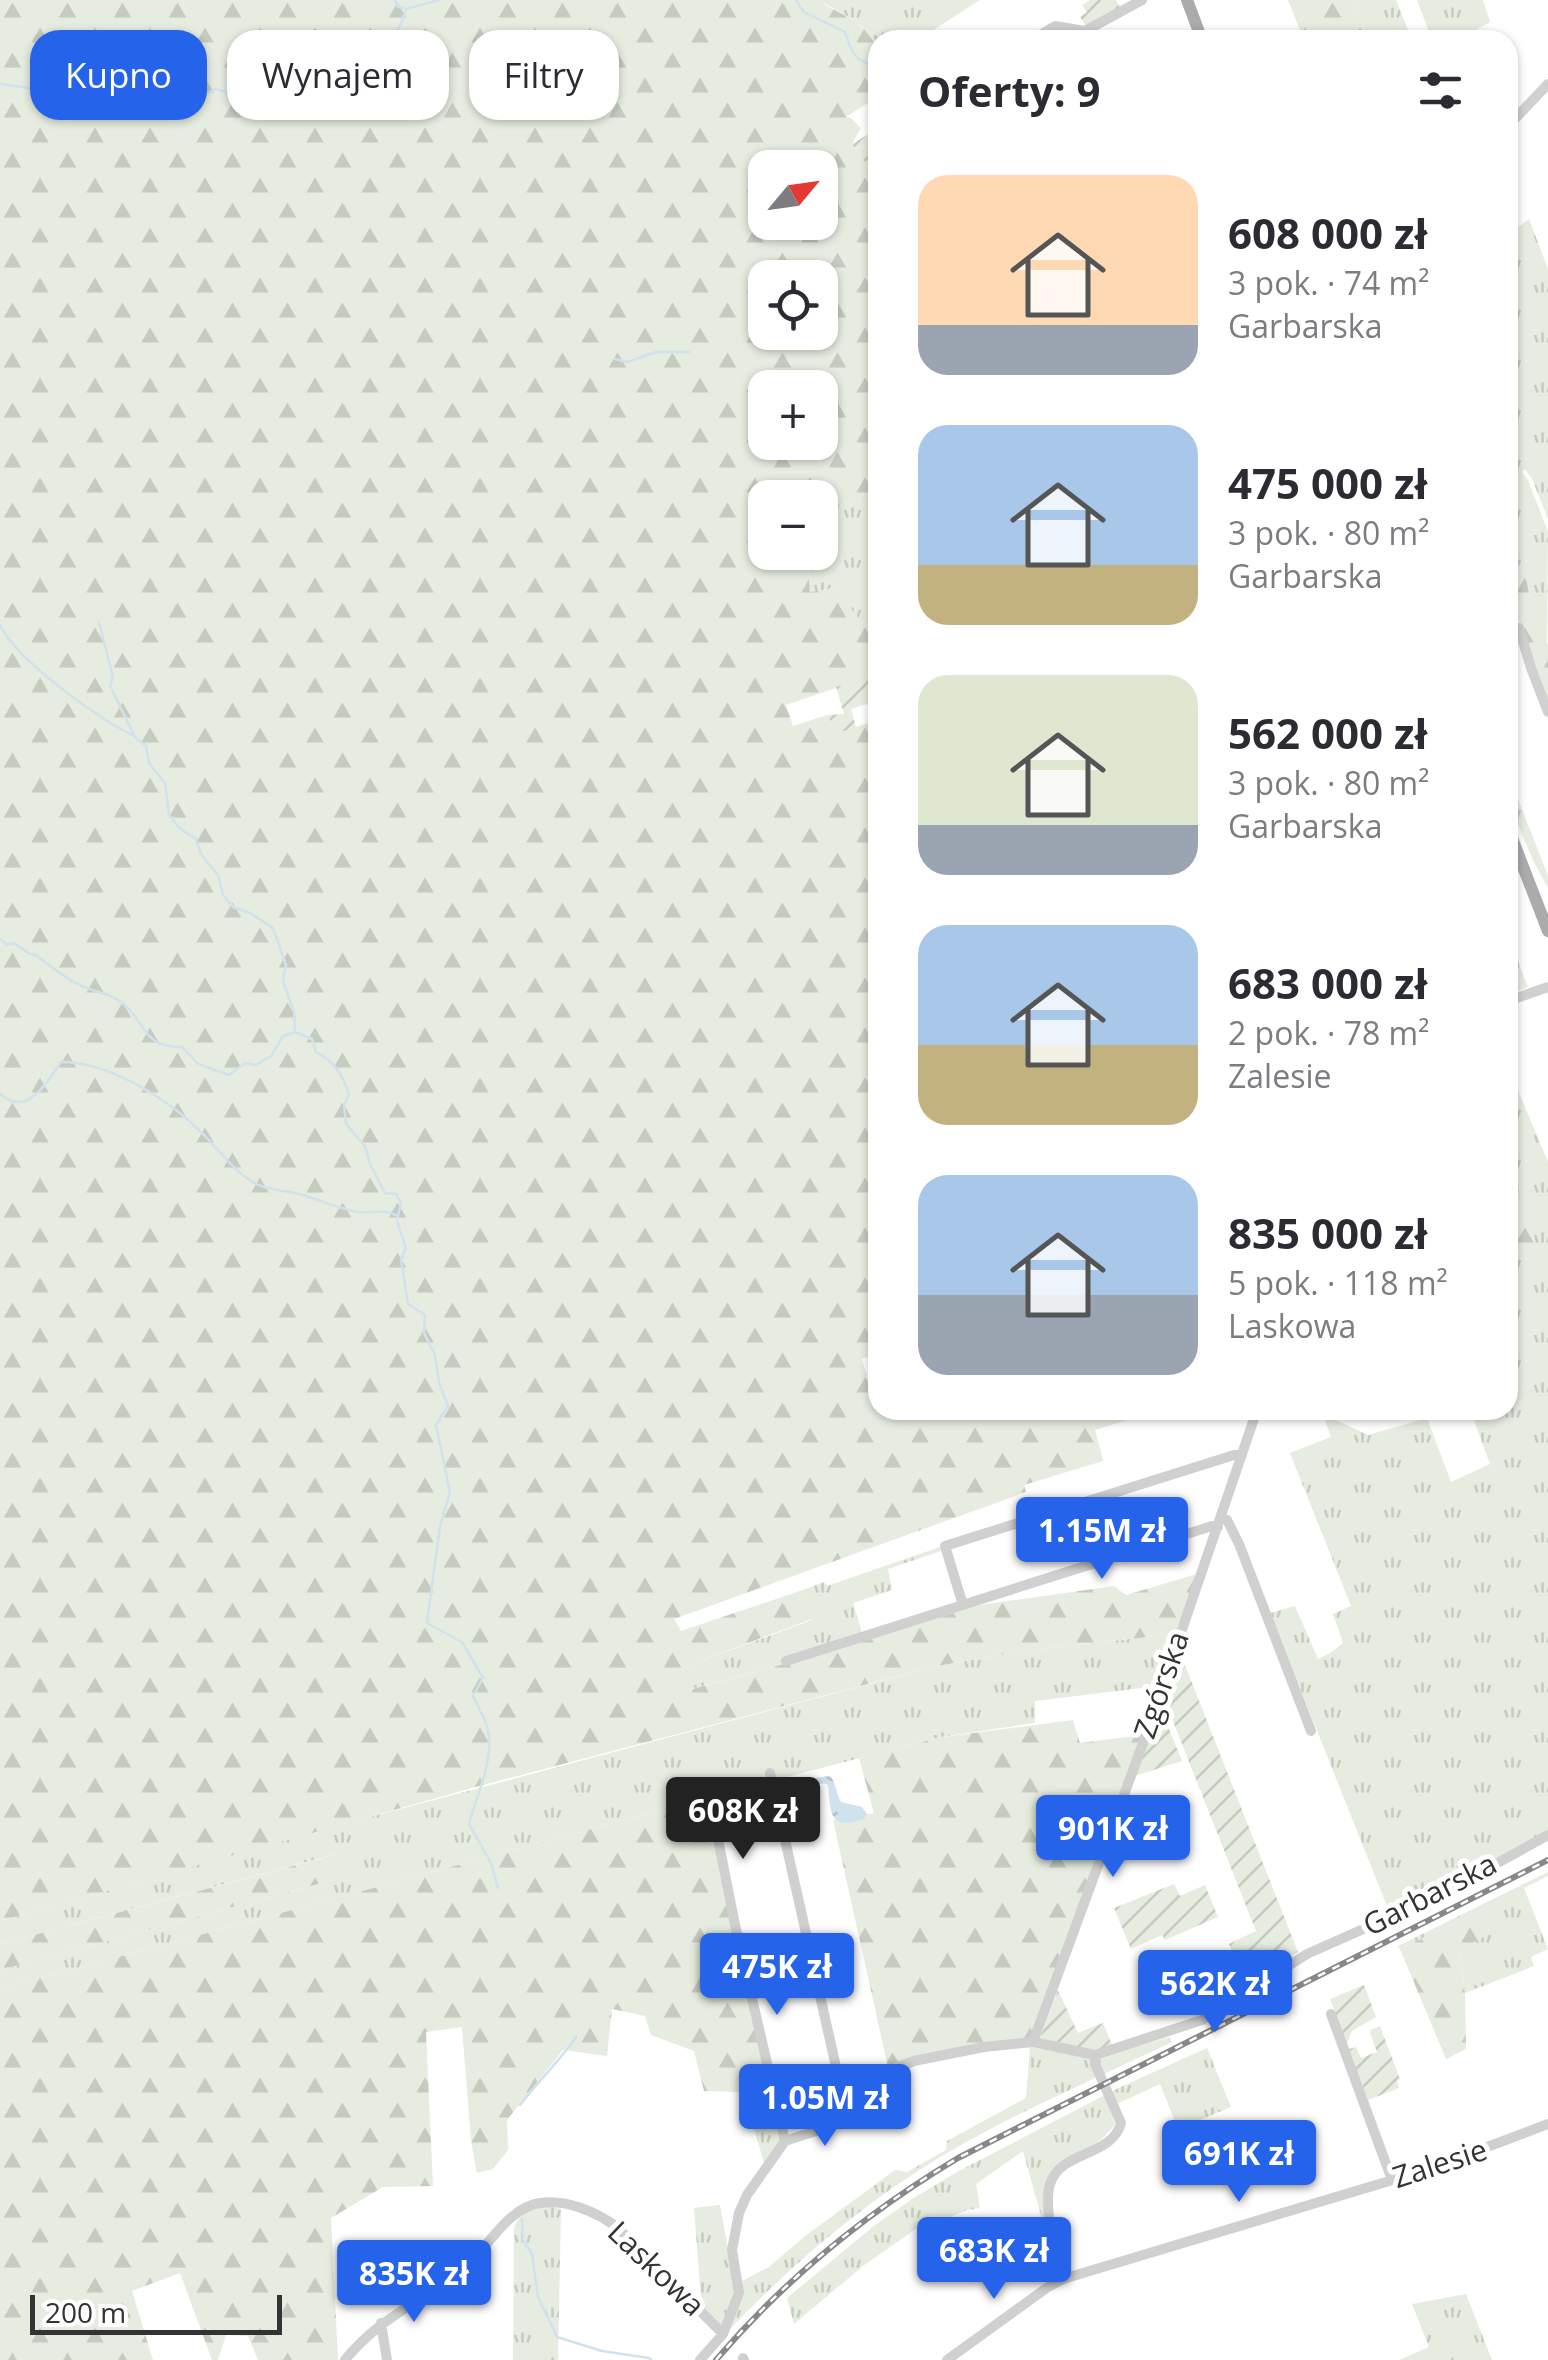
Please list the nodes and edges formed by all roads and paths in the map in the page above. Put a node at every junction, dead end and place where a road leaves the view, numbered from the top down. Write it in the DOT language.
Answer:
graph roads {
  1 [pos="1142,0"];
  2 [pos="1187,0"];
  3 [pos="1048,30"];
  4 [pos="1079,30"];
  5 [pos="1087,30"];
  6 [pos="1198,30"];
  7 [pos="1548,84"];
  8 [pos="1518,116"];
  9 [pos="1519,628"];
  10 [pos="1548,712"];
  11 [pos="1518,854"];
  12 [pos="1548,931"];
  13 [pos="1548,986"];
  14 [pos="1518,997"];
  15 [pos="1254,1420"];
  16 [pos="1242,1455"];
  17 [pos="1219,1523"];
  18 [pos="964,1605"];
  19 [pos="786,1661"];
  20 [pos="1311,1732"];
  21 [pos="770,1773"];
  22 [pos="716,1828"];
  23 [pos="1548,1835"];
  24 [pos="1331,2014"];
  25 [pos="1033,2042"];
  26 [pos="1095,2055"];
  27 [pos="849,2107"];
  28 [pos="1548,2124"];
  29 [pos="785,2142"];
  30 [pos="1392,2180"];
  31 [pos="1063,2279"];
  32 [pos="381,2323"];
  33 [pos="723,2334"];
  34 [pos="344,2360"];
  35 [pos="387,2360"];
  36 [pos="700,2360"];
  37 [pos="947,2360"];
  1 -- 5 [label="street"];
  2 -- 6 [label="main road"];
  3 -- 4 [label="street"];
  7 -- 8 [label="street"];
  9 -- 10 [label="street"];
  11 -- 12 [label="main road"];
  13 -- 14 [label="street"];
  15 -- 16 [label="street, Zgórska"];
  16 -- 17 [label="street, Zgórska"];
  16 -- 18 [label="street"];
  17 -- 18 [label="street"];
  17 -- 20 [label="street"];
  17 -- 25 [label="street, Zgórska"];
  18 -- 19 [label="street"];
  21 -- 27 [label="street"];
  22 -- 29 [label="street"];
  23 -- 26 [label="street, Garbarska"];
  24 -- 30 [label="street"];
  25 -- 26 [label="street"];
  25 -- 27 [label="street"];
  26 -- 31 [label="street"];
  27 -- 29 [label="street"];
  28 -- 30 [label="street, Zalesie"];
  29 -- 33 [label="street"];
  30 -- 31 [label="street, Zalesie"];
  31 -- 37 [label="street, Zalesie"];
  32 -- 33 [label="street, Laskowa"];
  32 -- 34 [label="street, Laskowa"];
  32 -- 35 [label="street"];
  33 -- 36 [label="street"];
}
